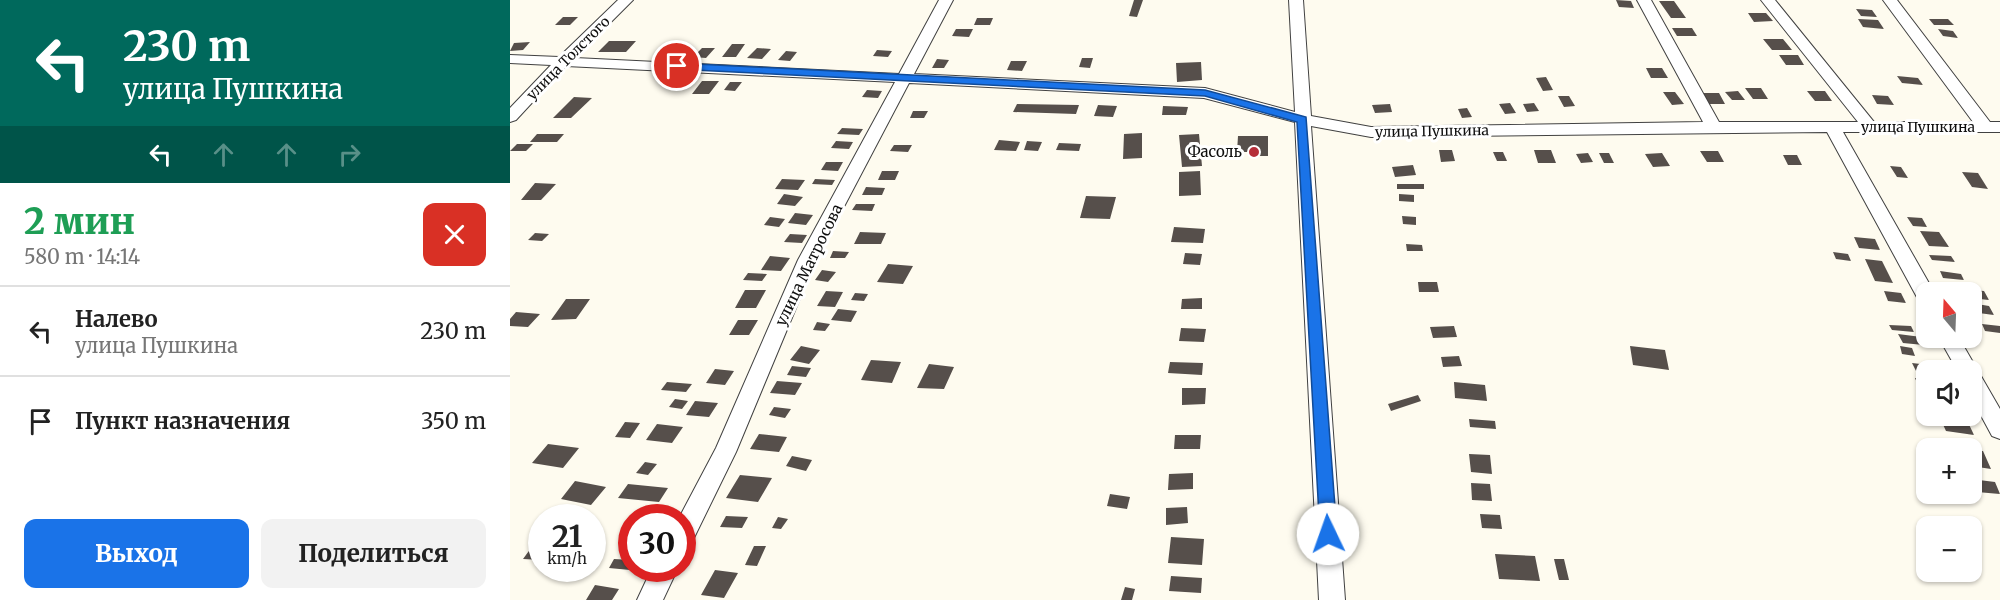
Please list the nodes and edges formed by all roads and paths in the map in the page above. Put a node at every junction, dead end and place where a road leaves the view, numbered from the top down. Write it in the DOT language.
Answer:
graph roads {
  1 [pos="626,0"];
  2 [pos="946,0"];
  3 [pos="1296,0"];
  4 [pos="1644,0"];
  5 [pos="1768,0"];
  6 [pos="1890,0"];
  7 [pos="510,59"];
  8 [pos="563,61"];
  9 [pos="906,78"];
  10 [pos="510,117"];
  11 [pos="1302,120"];
  12 [pos="1869,126"];
  13 [pos="1714,127"];
  14 [pos="1832,127"];
  15 [pos="1992,127"];
  16 [pos="1918,282"];
  17 [pos="1982,397"];
  18 [pos="2000,429"];
  19 [pos="696,509"];
  20 [pos="659,582"];
  21 [pos="650,600"];
  22 [pos="1332,600"];
  1 -- 8 [label="street, улица Толстого"];
  2 -- 9 [label="street, улица Матросова"];
  3 -- 11 [label="street"];
  4 -- 13 [label="street"];
  5 -- 12 [label="street"];
  6 -- 15 [label="street"];
  7 -- 8 [label="street, улица Пушкина"];
  8 -- 9 [label="street, улица Пушкина"];
  8 -- 10 [label="street, улица Толстого"];
  9 -- 11 [label="street, улица Пушкина"];
  9 -- 19 [label="street, улица Матросова"];
  11 -- 13 [label="street, улица Пушкина"];
  11 -- 22 [label="street"];
  12 -- 14 [label="street, улица Пушкина"];
  12 -- 15 [label="street, улица Пушкина"];
  13 -- 14 [label="street, улица Пушкина"];
  14 -- 16 [label="street"];
  17 -- 18 [label="street"];
  20 -- 21 [label="street"];
}
